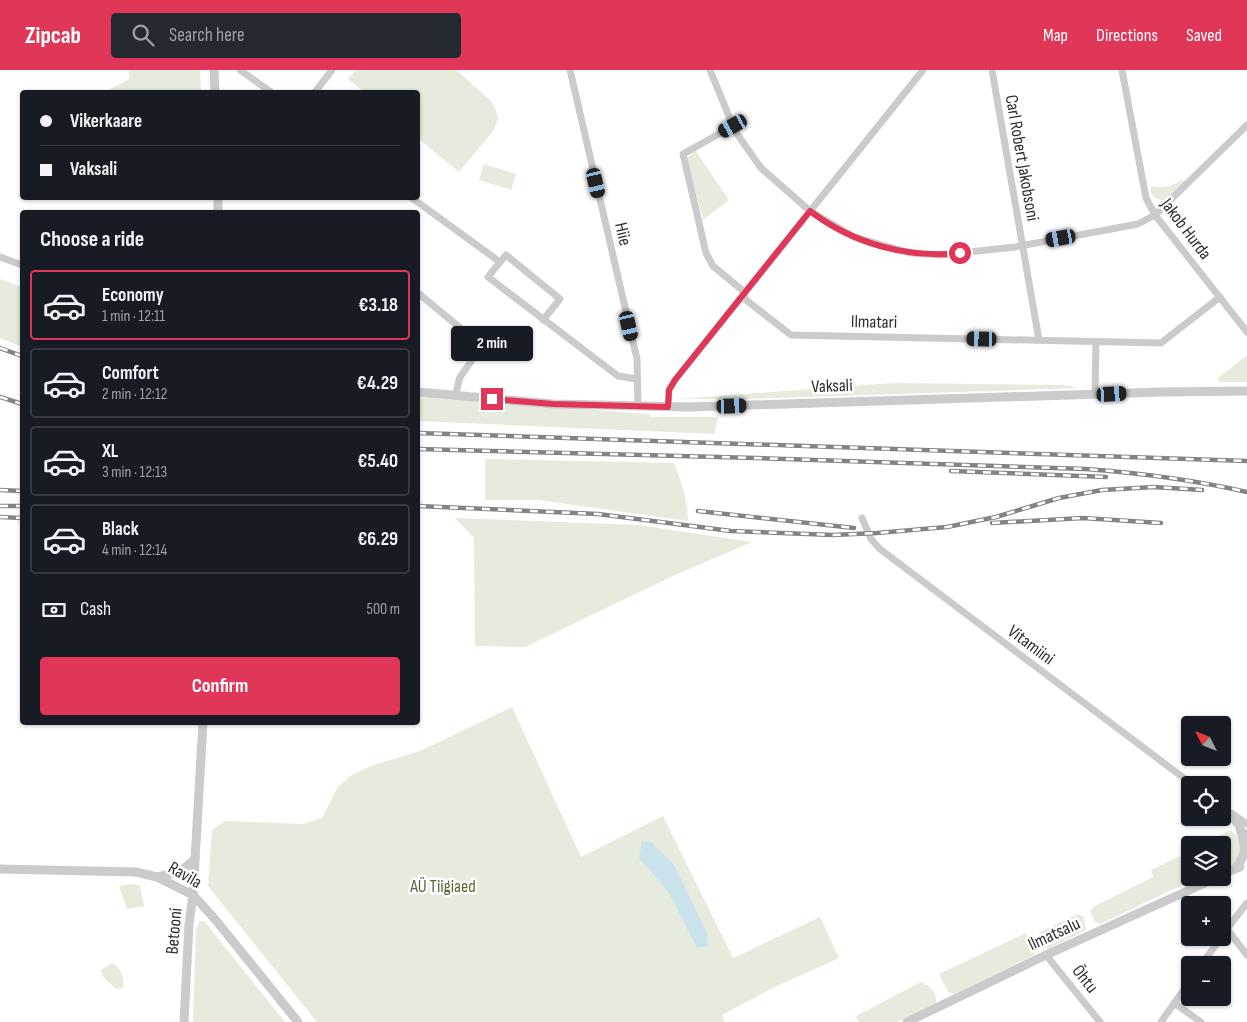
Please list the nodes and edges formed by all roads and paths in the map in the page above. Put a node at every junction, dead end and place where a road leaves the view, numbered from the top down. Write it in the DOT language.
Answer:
graph roads {
  1 [pos="214,70"];
  2 [pos="240,70"];
  3 [pos="332,70"];
  4 [pos="570,70"];
  5 [pos="710,70"];
  6 [pos="923,70"];
  7 [pos="992,70"];
  8 [pos="1122,70"];
  9 [pos="215,90"];
  10 [pos="268,90"];
  11 [pos="317,90"];
  12 [pos="1247,125"];
  13 [pos="733,126"];
  14 [pos="415,200"];
  15 [pos="810,211"];
  16 [pos="1155,215"];
  17 [pos="1022,245"];
  18 [pos="0,256"];
  19 [pos="500,262"];
  20 [pos="20,264"];
  21 [pos="743,294"];
  22 [pos="420,295"];
  23 [pos="1220,297"];
  24 [pos="543,320"];
  25 [pos="1247,332"];
  26 [pos="1039,340"];
  27 [pos="1096,342"];
  28 [pos="637,379"];
  29 [pos="1247,391"];
  30 [pos="420,392"];
  31 [pos="1095,394"];
  32 [pos="455,396"];
  33 [pos="638,406"];
  34 [pos="668,407"];
  35 [pos="862,518"];
  36 [pos="203,725"];
  37 [pos="1181,776"];
  38 [pos="1231,816"];
  39 [pos="1245,830"];
  40 [pos="195,859"];
  41 [pos="1247,863"];
  42 [pos="0,869"];
  43 [pos="1235,869"];
  44 [pos="1231,871"];
  45 [pos="157,877"];
  46 [pos="1198,886"];
  47 [pos="194,896"];
  48 [pos="1247,903"];
  49 [pos="1231,924"];
  50 [pos="1231,941"];
  51 [pos="1046,955"];
  52 [pos="1247,955"];
  53 [pos="1181,993"];
  54 [pos="1174,1003"];
  55 [pos="1165,1021"];
  56 [pos="184,1022"];
  57 [pos="298,1022"];
  58 [pos="907,1022"];
  59 [pos="1100,1022"];
  60 [pos="1201,1022"];
  1 -- 9 [label="street"];
  2 -- 10 [label="street"];
  3 -- 11 [label="street"];
  4 -- 28 [label="street, Hiie"];
  5 -- 13 [label="street"];
  6 -- 15 [label="street"];
  7 -- 17 [label="street, Carl Robert Jakobsoni"];
  8 -- 16 [label="street, Jakob Hurda"];
  12 -- 16 [label="street"];
  13 -- 15 [label="street"];
  13 -- 21 [label="street, Ilmatari"];
  14 -- 19 [label="street"];
  15 -- 17 [label="street"];
  15 -- 21 [label="street"];
  16 -- 17 [label="street"];
  16 -- 23 [label="street, Jakob Hurda"];
  17 -- 26 [label="street, Carl Robert Jakobsoni"];
  18 -- 20 [label="street"];
  19 -- 24 [label="street"];
  19 -- 24 [label="street"];
  21 -- 26 [label="street, Ilmatari"];
  21 -- 34 [label="street"];
  22 -- 32 [label="street"];
  23 -- 25 [label="street, Jakob Hurda"];
  23 -- 27 [label="street, Ilmatari"];
  24 -- 28 [label="street"];
  26 -- 27 [label="street, Ilmatari"];
  27 -- 31 [label="street"];
  28 -- 33 [label="street, Hiie"];
  29 -- 31 [label="street, Vaksali"];
  30 -- 32 [label="street, Vaksali"];
  31 -- 34 [label="street, Vaksali"];
  32 -- 33 [label="street, Vaksali"];
  33 -- 34 [label="street, Vaksali"];
  35 -- 37 [label="street, Vitamiini"];
  36 -- 40 [label="street, Betooni"];
  38 -- 39 [label="street"];
  39 -- 43 [label="street"];
  40 -- 45 [label="street"];
  40 -- 47 [label="street, Betooni"];
  41 -- 43 [label="street"];
  42 -- 45 [label="street, Ravila"];
  43 -- 44 [label="street"];
  45 -- 47 [label="street, Ravila"];
  46 -- 51 [label="street, Ilmatsalu"];
  47 -- 56 [label="street, Betooni"];
  47 -- 57 [label="street, Ravila"];
  48 -- 49 [label="street"];
  50 -- 52 [label="street"];
  51 -- 58 [label="street, Ilmatsalu"];
  51 -- 59 [label="street, Õhtu"];
  53 -- 54 [label="street"];
  54 -- 55 [label="street"];
  54 -- 60 [label="street"];
}
